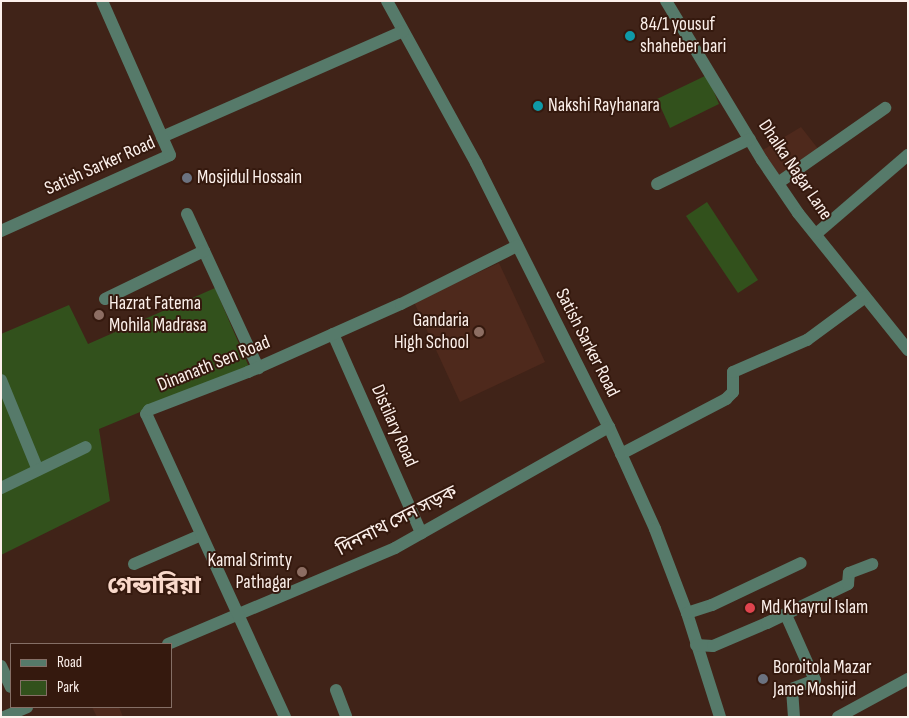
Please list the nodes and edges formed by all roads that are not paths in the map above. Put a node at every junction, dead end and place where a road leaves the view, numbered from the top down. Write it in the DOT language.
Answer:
graph roads {
  1 [pos="102,1"];
  2 [pos="387,1"];
  3 [pos="666,1"];
  4 [pos="403,31"];
  5 [pos="885,108"];
  6 [pos="162,137"];
  7 [pos="750,139"];
  8 [pos="908,155"];
  9 [pos="778,183"];
  10 [pos="656,184"];
  11 [pos="187,214"];
  12 [pos="1,231"];
  13 [pos="816,234"];
  14 [pos="516,246"];
  15 [pos="204,251"];
  16 [pos="864,298"];
  17 [pos="105,299"];
  18 [pos="333,334"];
  19 [pos="908,350"];
  20 [pos="258,368"];
  21 [pos="1,380"];
  22 [pos="608,427"];
  23 [pos="86,447"];
  24 [pos="621,454"];
  25 [pos="38,470"];
  26 [pos="1,488"];
  27 [pos="421,534"];
  28 [pos="201,535"];
  29 [pos="801,562"];
  30 [pos="134,564"];
  31 [pos="872,564"];
  32 [pos="687,614"];
  33 [pos="786,615"];
  34 [pos="237,616"];
  35 [pos="170,643"];
  36 [pos="696,645"];
  37 [pos="1,666"];
  38 [pos="908,679"];
  39 [pos="10,685"];
  40 [pos="336,690"];
  41 [pos="23,708"];
  42 [pos="839,716"];
  43 [pos="4,717"];
  44 [pos="285,717"];
  45 [pos="346,717"];
  46 [pos="720,717"];
  47 [pos="794,717"];
  1 -- 6 [label="street, Satish Sarker Road"];
  2 -- 4 [label="street, Satish Sarker Road"];
  3 -- 7 [label="street, Dhalka Nagar Lane"];
  4 -- 6 [label="street"];
  4 -- 14 [label="street, Satish Sarker Road"];
  5 -- 9 [label="street"];
  6 -- 12 [label="street, Satish Sarker Road"];
  7 -- 9 [label="street, Dhalka Nagar Lane"];
  7 -- 10 [label="street"];
  8 -- 13 [label="street"];
  9 -- 13 [label="street, Dhalka Nagar Lane"];
  11 -- 15 [label="street"];
  13 -- 16 [label="street, Dhalka Nagar Lane"];
  14 -- 18 [label="street, Dinanath Sen Road"];
  14 -- 22 [label="street, Satish Sarker Road"];
  15 -- 17 [label="street"];
  15 -- 20 [label="street"];
  16 -- 19 [label="street, Dhalka Nagar Lane"];
  16 -- 24 [label="street"];
  18 -- 20 [label="street, Dinanath Sen Road"];
  18 -- 27 [label="street, Distilary Road"];
  20 -- 28 [label="street, Dinanath Sen Road"];
  21 -- 25 [label="street"];
  22 -- 24 [label="street, Satish Sarker Road"];
  22 -- 27 [label="street, দিননাথ সেন সড়ক"];
  23 -- 25 [label="street"];
  24 -- 32 [label="street, Satish Sarker Road"];
  25 -- 26 [label="street"];
  27 -- 34 [label="street, দিননাথ সেন সড়ক"];
  28 -- 30 [label="street"];
  28 -- 34 [label="street, Dinanath Sen Road"];
  29 -- 32 [label="street"];
  31 -- 33 [label="street"];
  32 -- 36 [label="street, Satish Sarker Road"];
  33 -- 36 [label="street"];
  33 -- 47 [label="street"];
  34 -- 35 [label="street, দিননাথ সেন সড়ক"];
  34 -- 44 [label="street, Dinanath Sen Road"];
  36 -- 46 [label="street, Satish Sarker Road"];
  37 -- 39 [label="street"];
  38 -- 42 [label="street"];
  40 -- 45 [label="street"];
  41 -- 43 [label="street"];
}
